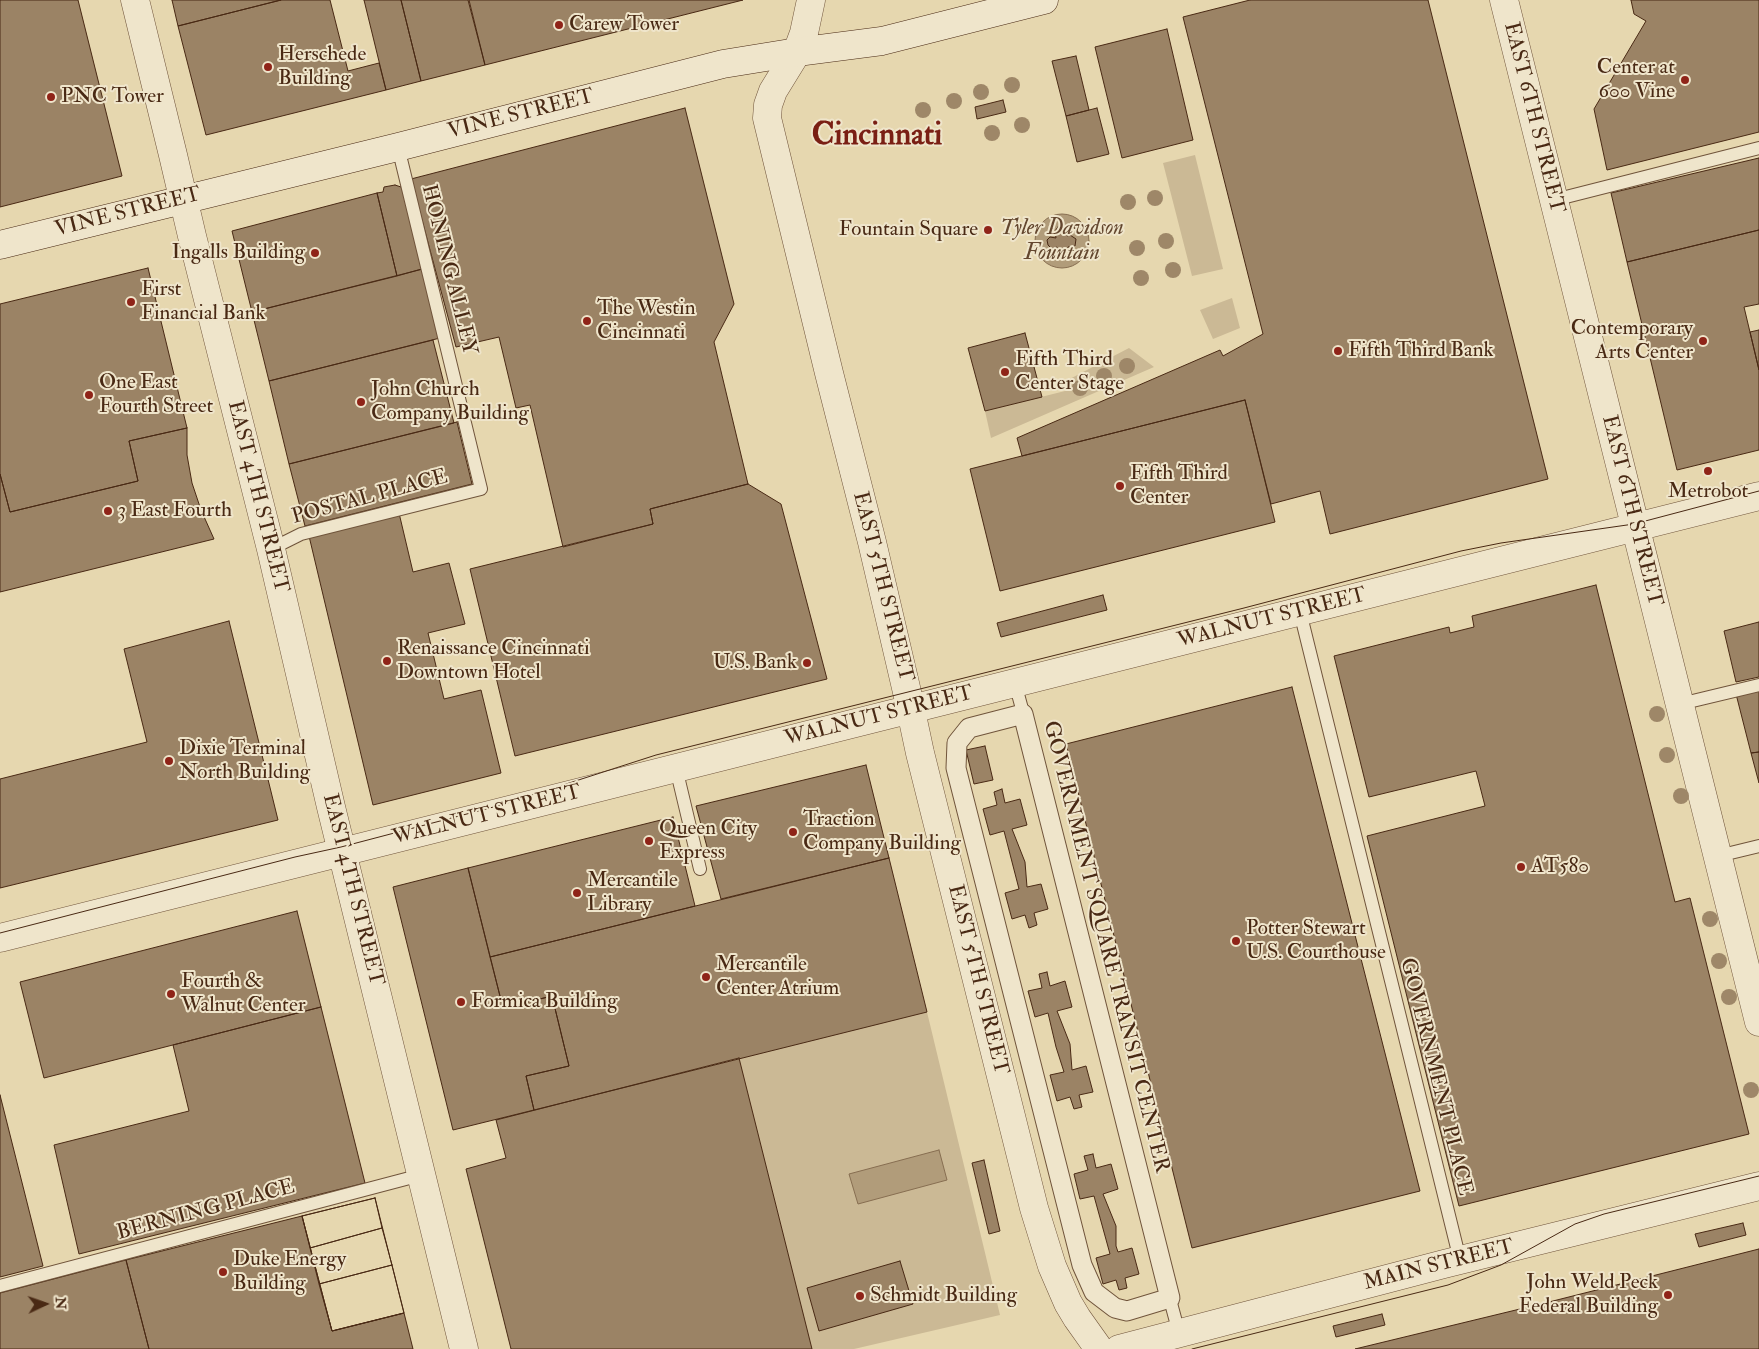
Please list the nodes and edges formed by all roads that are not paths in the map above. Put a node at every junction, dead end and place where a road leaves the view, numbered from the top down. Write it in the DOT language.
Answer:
graph roads {
  1 [pos="135,0"];
  2 [pos="811,0"];
  3 [pos="1044,0"];
  4 [pos="1504,0"];
  5 [pos="798,52"];
  6 [pos="398,147"];
  7 [pos="1759,148"];
  8 [pos="183,199"];
  9 [pos="1554,200"];
  10 [pos="0,245"];
  11 [pos="481,489"];
  12 [pos="1759,496"];
  13 [pos="1635,527"];
  14 [pos="271,549"];
  15 [pos="1300,612"];
  16 [pos="1015,683"];
  17 [pos="1759,685"];
  18 [pos="1680,704"];
  19 [pos="911,709"];
  20 [pos="1023,714"];
  21 [pos="676,768"];
  22 [pos="1759,846"];
  23 [pos="343,852"];
  24 [pos="1718,856"];
  25 [pos="700,869"];
  26 [pos="0,938"];
  27 [pos="1755,992"];
  28 [pos="1759,1022"];
  29 [pos="421,1175"];
  30 [pos="1759,1186"];
  31 [pos="1460,1260"];
  32 [pos="0,1286"];
  33 [pos="1170,1298"];
  34 [pos="1179,1333"];
  35 [pos="464,1349"];
  36 [pos="1100,1349"];
  37 [pos="1119,1349"];
  1 -- 8 [label="street, EAST 4TH STREET"];
  2 -- 5 [label="street, EAST 5TH STREET"];
  3 -- 5 [label="street, VINE STREET"];
  4 -- 9 [label="street, EAST 6TH STREET"];
  5 -- 6 [label="street, VINE STREET"];
  5 -- 19 [label="street, EAST 5TH STREET"];
  6 -- 8 [label="street, VINE STREET"];
  6 -- 11 [label="lane, HONING ALLEY"];
  7 -- 9 [label="lane"];
  8 -- 10 [label="street, VINE STREET"];
  8 -- 14 [label="street, EAST 4TH STREET"];
  9 -- 13 [label="street, EAST 6TH STREET"];
  11 -- 14 [label="lane, POSTAL PLACE"];
  12 -- 13 [label="street, WALNUT STREET"];
  13 -- 15 [label="street, WALNUT STREET"];
  13 -- 18 [label="street, EAST 6TH STREET"];
  14 -- 23 [label="street, EAST 4TH STREET"];
  15 -- 16 [label="street, WALNUT STREET"];
  15 -- 31 [label="lane, GOVERNMENT PLACE"];
  16 -- 19 [label="street, WALNUT STREET"];
  16 -- 20 [label="lane"];
  17 -- 18 [label="lane"];
  18 -- 24 [label="street, EAST 6TH STREET"];
  19 -- 21 [label="street, WALNUT STREET"];
  19 -- 36 [label="street, EAST 5TH STREET"];
  20 -- 33 [label="lane"];
  20 -- 33 [label="street, GOVERNMENT SQUARE TRANSIT CENTER"];
  21 -- 23 [label="street, WALNUT STREET"];
  21 -- 25 [label="lane"];
  22 -- 24 [label="lane"];
  23 -- 26 [label="street, WALNUT STREET"];
  23 -- 29 [label="street, EAST 4TH STREET"];
  24 -- 27 [label="street, EAST 6TH STREET"];
  27 -- 28 [label="street, EAST 6TH STREET"];
  29 -- 32 [label="lane, BERNING PLACE"];
  29 -- 35 [label="street, EAST 4TH STREET"];
  30 -- 31 [label="street, MAIN STREET"];
  31 -- 34 [label="street, MAIN STREET"];
  33 -- 34 [label="lane"];
  34 -- 37 [label="street, MAIN STREET"];
}
